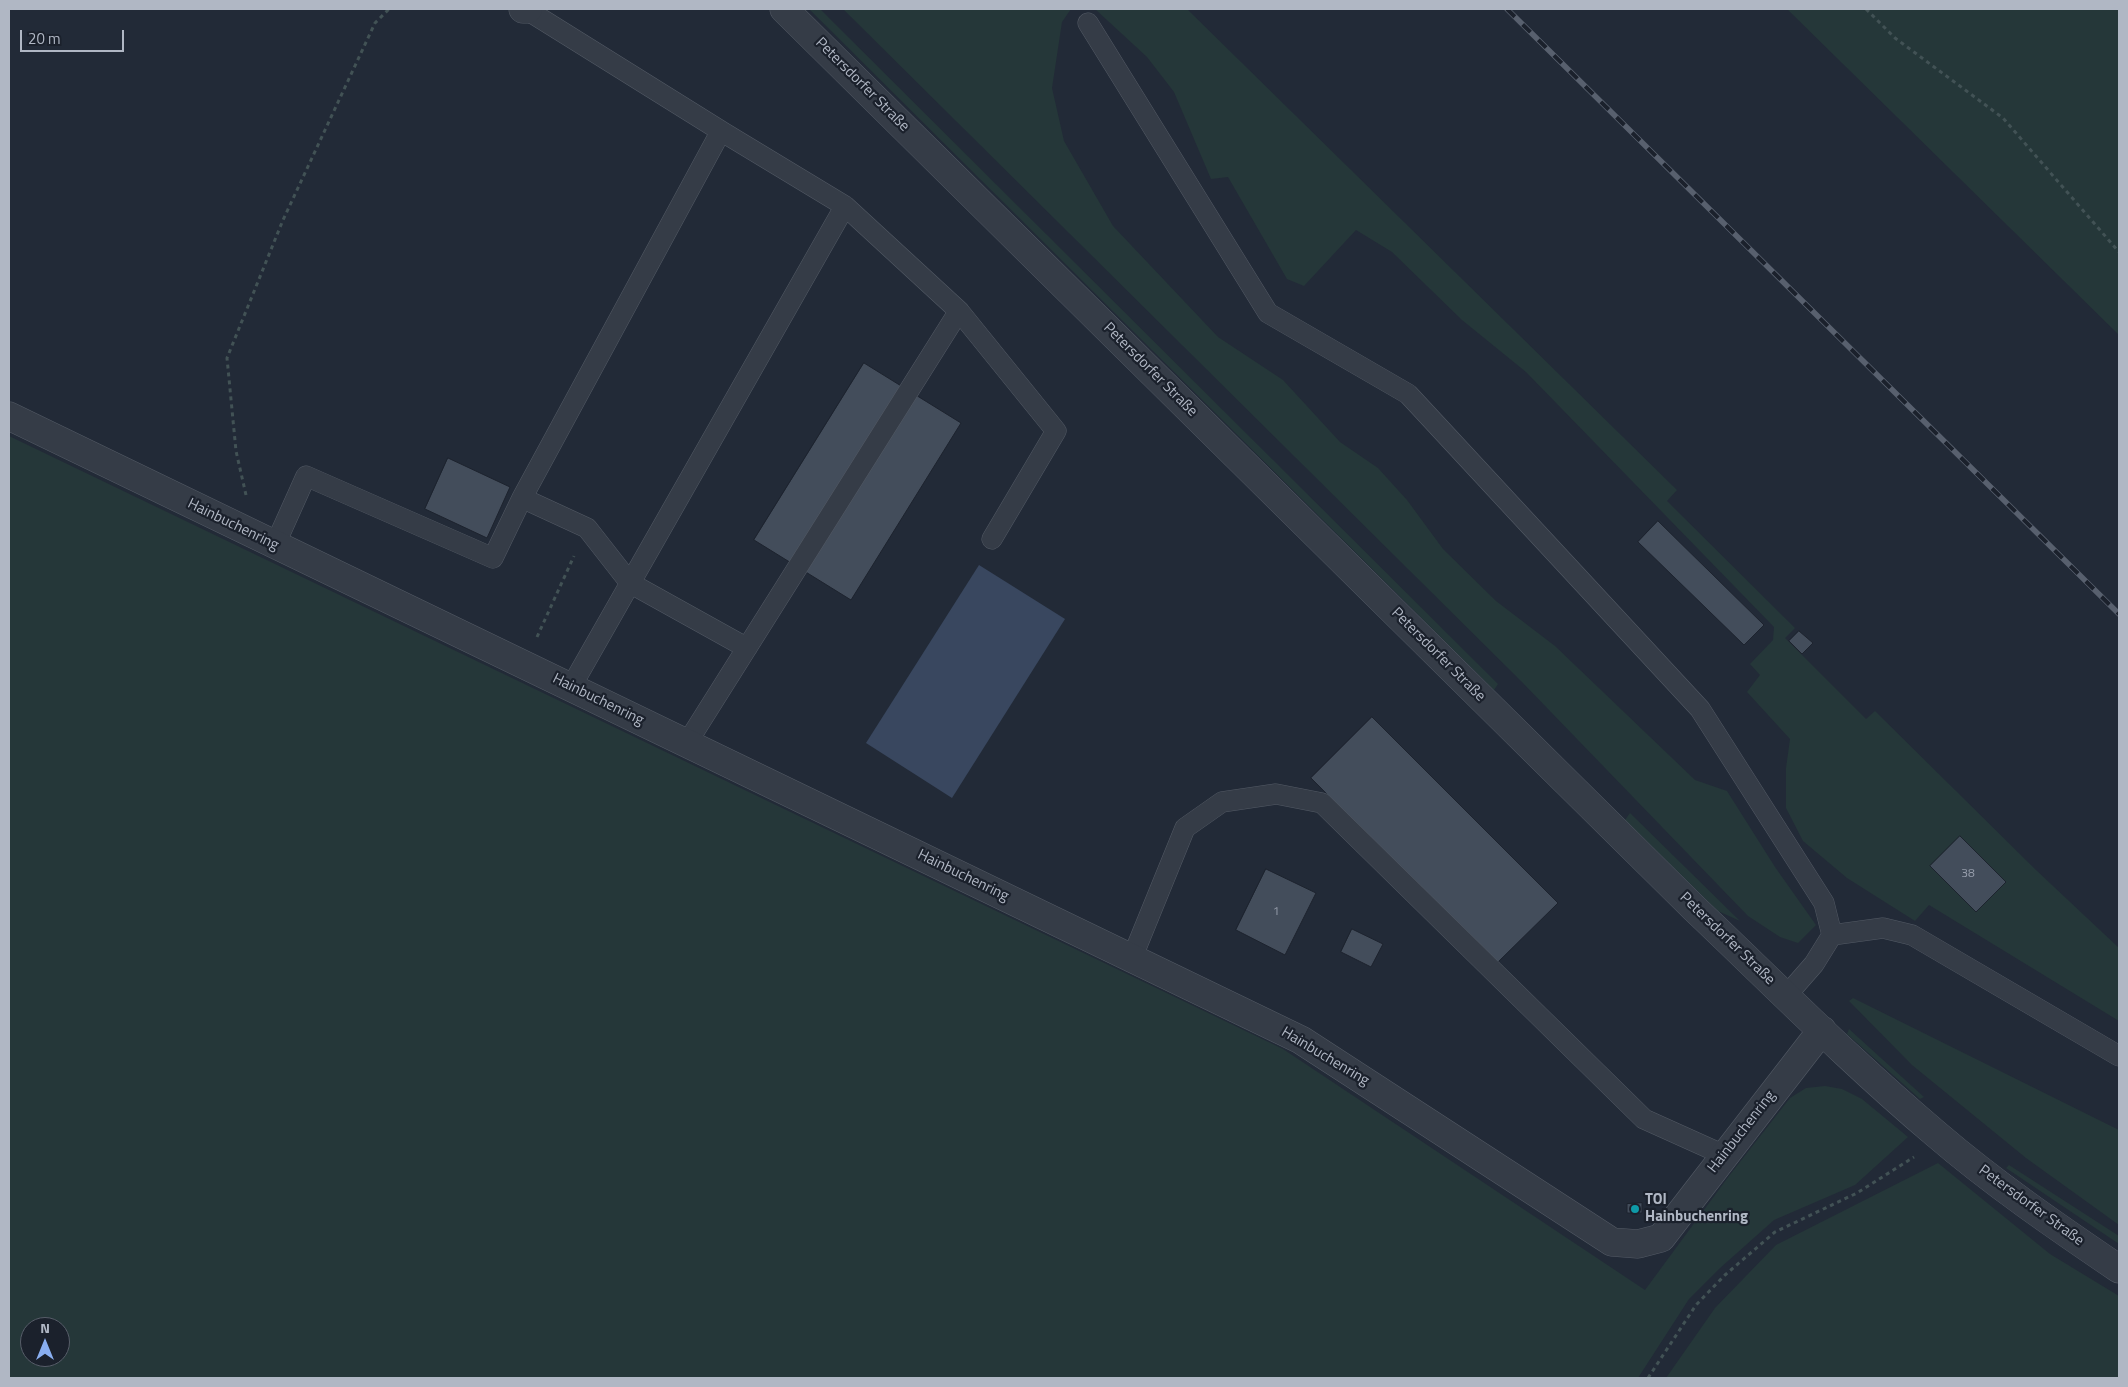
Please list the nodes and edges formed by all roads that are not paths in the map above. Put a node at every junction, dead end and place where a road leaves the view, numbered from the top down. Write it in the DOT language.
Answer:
graph roads {
  1 [pos="526,9"];
  2 [pos="784,9"];
  3 [pos="1088,23"];
  4 [pos="721,131"];
  5 [pos="845,206"];
  6 [pos="959,311"];
  7 [pos="9,416"];
  8 [pos="522,498"];
  9 [pos="992,539"];
  10 [pos="275,545"];
  11 [pos="630,583"];
  12 [pos="747,648"];
  13 [pos="571,687"];
  14 [pos="687,743"];
  15 [pos="1832,935"];
  16 [pos="1132,958"];
  17 [pos="1786,996"];
  18 [pos="1822,1030"];
  19 [pos="2119,1056"];
  20 [pos="1724,1155"];
  21 [pos="2119,1269"];
  1 -- 4 [label="lane"];
  2 -- 17 [label="street, Petersdorfer Straße"];
  3 -- 15 [label="lane"];
  4 -- 5 [label="lane"];
  4 -- 8 [label="lane"];
  5 -- 6 [label="lane"];
  5 -- 11 [label="lane"];
  6 -- 9 [label="lane"];
  6 -- 12 [label="lane"];
  7 -- 10 [label="street, Hainbuchenring"];
  8 -- 10 [label="lane"];
  8 -- 11 [label="lane"];
  10 -- 13 [label="street, Hainbuchenring"];
  11 -- 12 [label="lane"];
  11 -- 13 [label="lane"];
  12 -- 14 [label="lane"];
  13 -- 14 [label="street, Hainbuchenring"];
  14 -- 16 [label="street, Hainbuchenring"];
  15 -- 17 [label="lane"];
  15 -- 19 [label="lane"];
  16 -- 20 [label="street, Hainbuchenring"];
  16 -- 20 [label="lane"];
  17 -- 18 [label="street, Petersdorfer Straße"];
  18 -- 20 [label="street, Hainbuchenring"];
  18 -- 21 [label="street, Petersdorfer Straße"];
}
